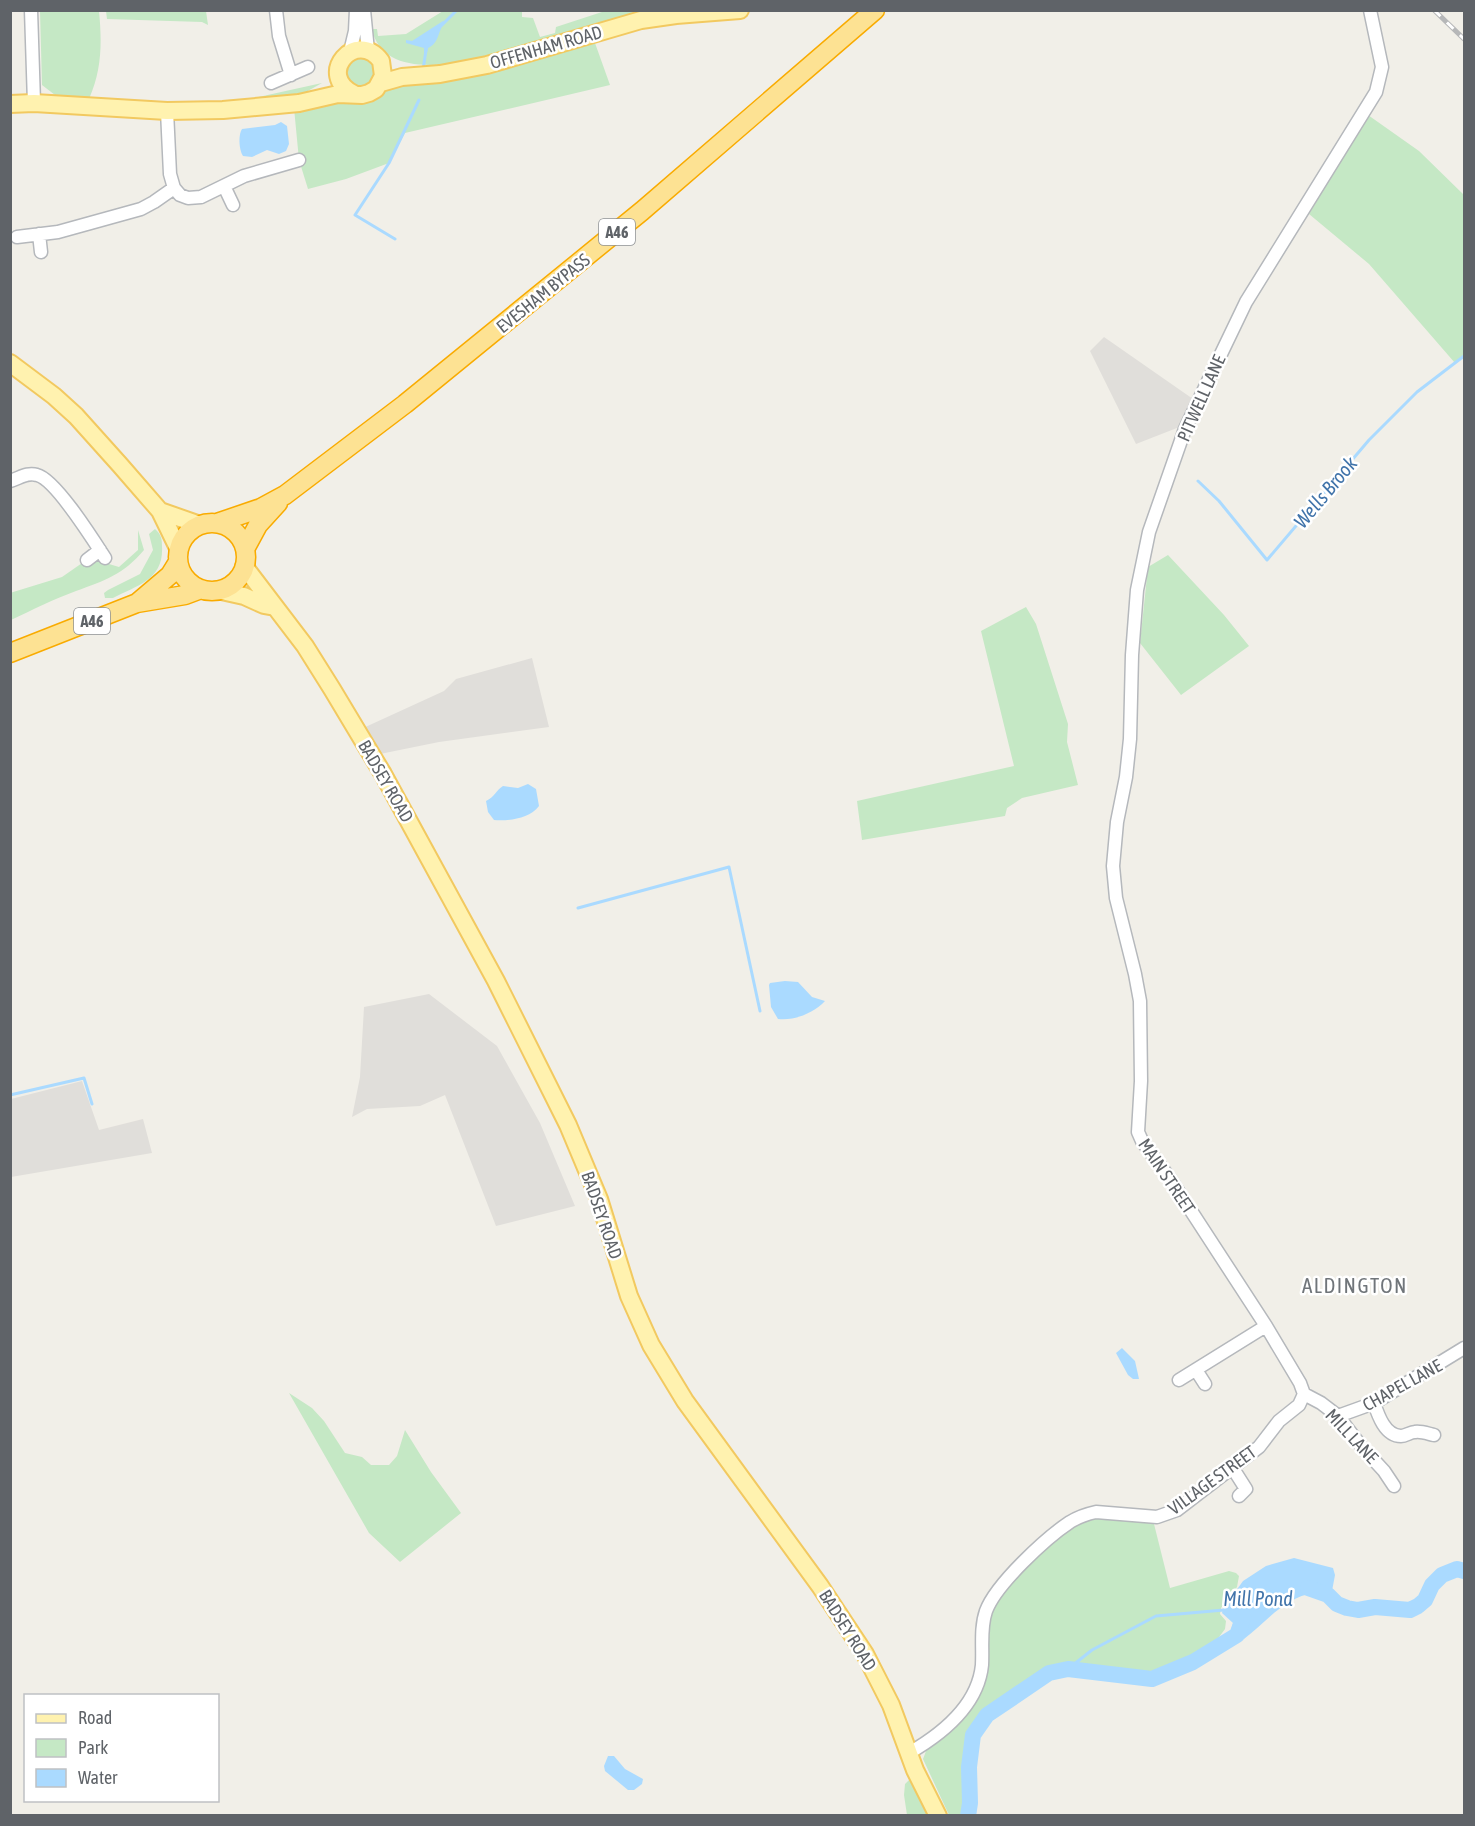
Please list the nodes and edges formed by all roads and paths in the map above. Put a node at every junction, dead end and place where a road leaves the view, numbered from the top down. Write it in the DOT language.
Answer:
graph roads {
  1 [pos="31,10"];
  2 [pos="276,10"];
  3 [pos="356,10"];
  4 [pos="364,10"];
  5 [pos="740,10"];
  6 [pos="875,10"];
  7 [pos="1370,10"];
  8 [pos="679,13"];
  9 [pos="350,52"];
  10 [pos="374,56"];
  11 [pos="308,68"];
  12 [pos="338,70"];
  13 [pos="291,75"];
  14 [pos="423,75"];
  15 [pos="271,83"];
  16 [pos="381,83"];
  17 [pos="354,94"];
  18 [pos="34,103"];
  19 [pos="300,103"];
  20 [pos="10,104"];
  21 [pos="167,111"];
  22 [pos="299,160"];
  23 [pos="224,186"];
  24 [pos="174,188"];
  25 [pos="233,205"];
  26 [pos="39,234"];
  27 [pos="17,237"];
  28 [pos="41,252"];
  29 [pos="10,363"];
  30 [pos="10,481"];
  31 [pos="285,495"];
  32 [pos="160,512"];
  33 [pos="209,524"];
  34 [pos="178,556"];
  35 [pos="245,558"];
  36 [pos="87,560"];
  37 [pos="209,589"];
  38 [pos="137,603"];
  39 [pos="275,607"];
  40 [pos="10,653"];
  41 [pos="1117,822"];
  42 [pos="1266,1326"];
  43 [pos="1464,1348"];
  44 [pos="1196,1370"];
  45 [pos="1179,1380"];
  46 [pos="1205,1384"];
  47 [pos="1304,1394"];
  48 [pos="1374,1403"];
  49 [pos="1338,1416"];
  50 [pos="1434,1435"];
  51 [pos="1232,1467"];
  52 [pos="1394,1486"];
  53 [pos="1239,1496"];
  54 [pos="909,1753"];
  55 [pos="938,1815"];
  1 -- 18 [label="street"];
  2 -- 13 [label="street"];
  3 -- 9 [label="street"];
  4 -- 10 [label="street"];
  5 -- 8 [label="main road, OFFENHAM ROAD"];
  6 -- 31 [label="highway, EVESHAM BYPASS / A46"];
  7 -- 41 [label="street, PITWELL LANE"];
  8 -- 14 [label="main road, OFFENHAM ROAD"];
  9 -- 10 [label="main road"];
  9 -- 12 [label="main road"];
  10 -- 14 [label="main road, OFFENHAM ROAD"];
  10 -- 16 [label="main road"];
  11 -- 13 [label="street"];
  12 -- 17 [label="main road"];
  12 -- 19 [label="main road"];
  13 -- 15 [label="street"];
  14 -- 16 [label="main road, OFFENHAM ROAD"];
  16 -- 17 [label="main road"];
  17 -- 19 [label="main road"];
  18 -- 20 [label="main road"];
  18 -- 21 [label="main road"];
  19 -- 21 [label="main road"];
  21 -- 24 [label="street"];
  22 -- 23 [label="street"];
  23 -- 24 [label="street"];
  23 -- 25 [label="street"];
  24 -- 26 [label="street"];
  26 -- 27 [label="street"];
  26 -- 28 [label="street"];
  29 -- 32 [label="main road"];
  30 -- 36 [label="street"];
  31 -- 33 [label="highway, EVESHAM BYPASS / A46"];
  31 -- 35 [label="highway, EVESHAM BYPASS / A46"];
  32 -- 33 [label="main road"];
  32 -- 34 [label="main road"];
  33 -- 34 [label="highway"];
  33 -- 35 [label="highway"];
  34 -- 37 [label="highway"];
  34 -- 38 [label="highway, A46"];
  35 -- 37 [label="highway"];
  35 -- 39 [label="main road, BADSEY ROAD"];
  37 -- 38 [label="highway, A46"];
  37 -- 39 [label="main road"];
  38 -- 40 [label="highway, A46"];
  39 -- 54 [label="main road, BADSEY ROAD"];
  41 -- 42 [label="street, MAIN STREET"];
  42 -- 44 [label="street"];
  42 -- 47 [label="street, MAIN STREET"];
  43 -- 48 [label="street, CHAPEL LANE"];
  44 -- 45 [label="street"];
  44 -- 46 [label="street"];
  47 -- 49 [label="street, MILL LANE"];
  47 -- 51 [label="street, VILLAGE STREET"];
  48 -- 49 [label="street, CHAPEL LANE"];
  48 -- 50 [label="street"];
  49 -- 52 [label="street, MILL LANE"];
  51 -- 53 [label="street"];
  51 -- 54 [label="street, VILLAGE STREET"];
  54 -- 55 [label="main road, BADSEY ROAD"];
}
